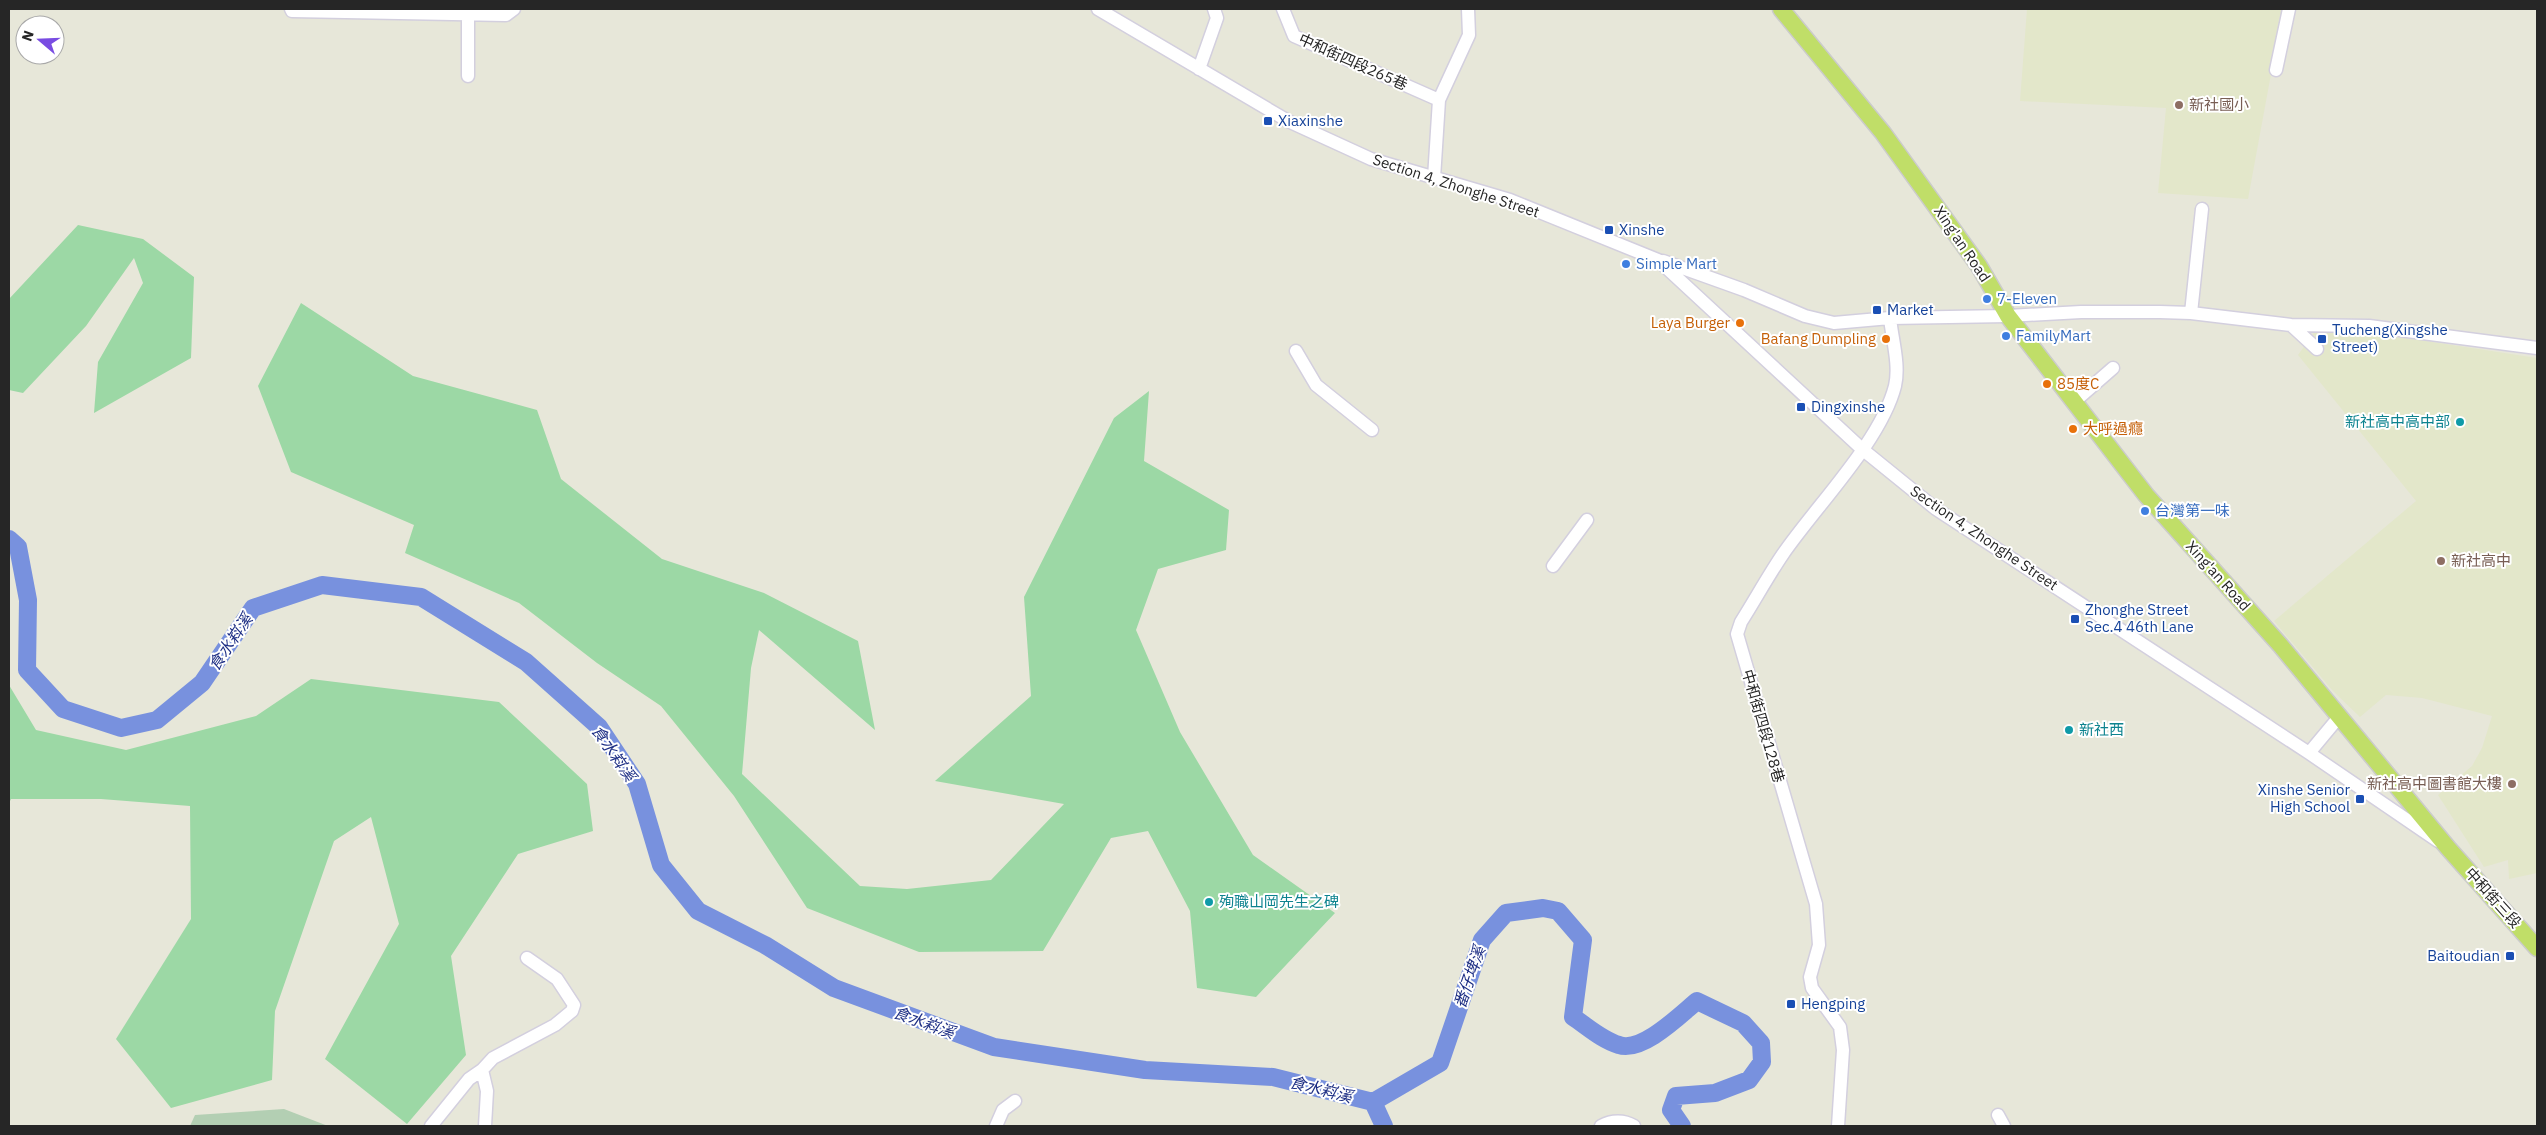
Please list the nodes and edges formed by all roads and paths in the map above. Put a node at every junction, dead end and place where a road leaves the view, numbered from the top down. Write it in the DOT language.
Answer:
graph roads {
  1 [pos="291,9"];
  2 [pos="514,9"];
  3 [pos="1098,9"];
  4 [pos="1214,9"];
  5 [pos="1283,9"];
  6 [pos="1468,9"];
  7 [pos="1781,9"];
  8 [pos="2289,9"];
  9 [pos="468,13"];
  10 [pos="1199,69"];
  11 [pos="2276,70"];
  12 [pos="468,76"];
  13 [pos="1439,100"];
  14 [pos="1434,178"];
  15 [pos="2202,209"];
  16 [pos="1658,260"];
  17 [pos="2191,313"];
  18 [pos="2008,316"];
  19 [pos="1890,318"];
  20 [pos="2291,325"];
  21 [pos="2537,348"];
  22 [pos="2317,349"];
  23 [pos="1296,351"];
  24 [pos="2113,368"];
  25 [pos="2074,402"];
  26 [pos="1372,430"];
  27 [pos="1862,449"];
  28 [pos="1587,520"];
  29 [pos="1553,566"];
  30 [pos="2339,717"];
  31 [pos="2309,753"];
  32 [pos="2448,848"];
  33 [pos="2537,948"];
  34 [pos="527,958"];
  35 [pos="482,1070"];
  36 [pos="1015,1101"];
  37 [pos="431,1126"];
  38 [pos="485,1126"];
  39 [pos="996,1126"];
  40 [pos="1601,1126"];
  41 [pos="1634,1126"];
  42 [pos="1838,1126"];
  1 -- 9 [label="street"];
  2 -- 9 [label="street"];
  3 -- 10 [label="street, Section 4, Zhonghe Street"];
  4 -- 10 [label="street"];
  5 -- 13 [label="street, 中和街四段265巷"];
  6 -- 13 [label="street"];
  7 -- 18 [label="main road, Xing'an Road"];
  8 -- 11 [label="street"];
  9 -- 12 [label="street"];
  10 -- 14 [label="street, Section 4, Zhonghe Street"];
  13 -- 14 [label="street"];
  14 -- 16 [label="street, Section 4, Zhonghe Street"];
  15 -- 17 [label="street"];
  16 -- 19 [label="street"];
  16 -- 27 [label="street, Section 4, Zhonghe Street"];
  17 -- 18 [label="street"];
  17 -- 20 [label="street"];
  18 -- 19 [label="street"];
  18 -- 25 [label="main road, Xing'an Road"];
  19 -- 27 [label="street, 中和街四段128巷"];
  20 -- 21 [label="street"];
  20 -- 22 [label="street"];
  23 -- 26 [label="street"];
  24 -- 25 [label="street"];
  25 -- 30 [label="main road, Xing'an Road"];
  27 -- 31 [label="street, Section 4, Zhonghe Street"];
  27 -- 42 [label="street, 中和街四段128巷"];
  28 -- 29 [label="street"];
  30 -- 31 [label="street"];
  30 -- 32 [label="main road, Xing'an Road"];
  31 -- 32 [label="street, Section 4, Zhonghe Street"];
  32 -- 33 [label="main road, 中和街三段"];
  34 -- 35 [label="street"];
  35 -- 37 [label="street"];
  35 -- 38 [label="street"];
  36 -- 39 [label="street"];
  40 -- 41 [label="street"];
}
